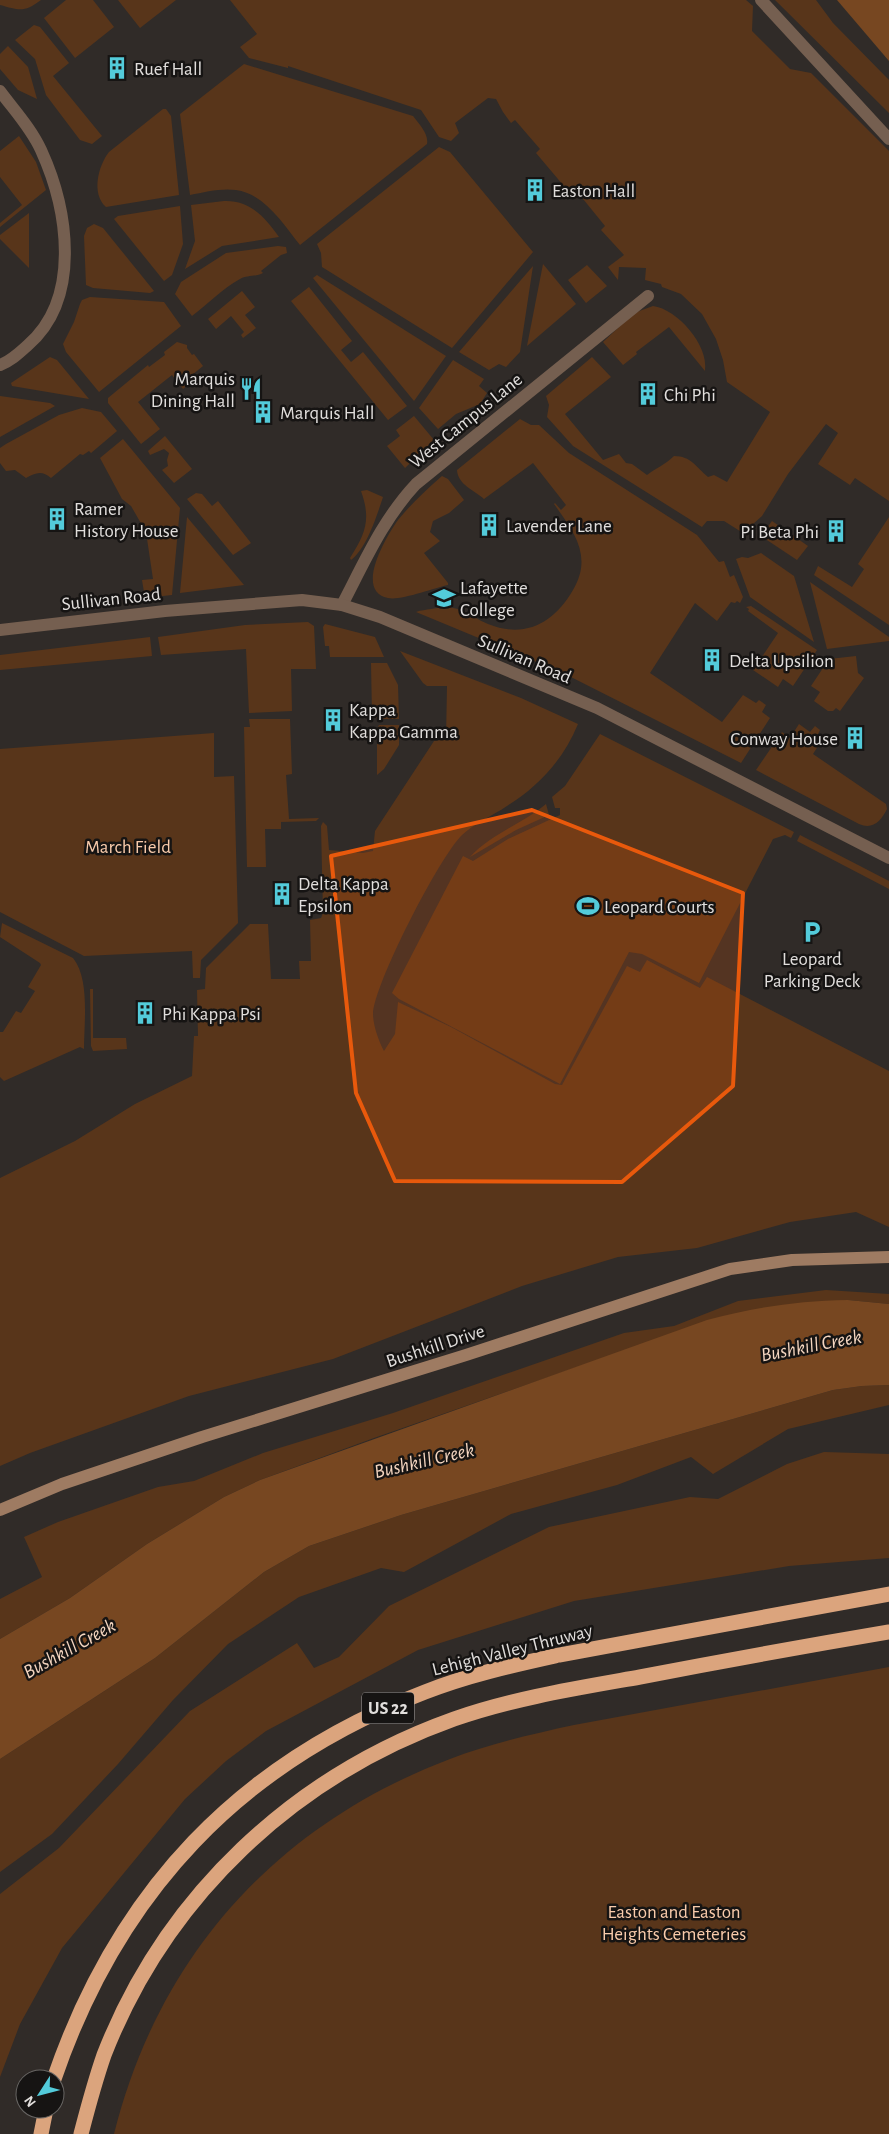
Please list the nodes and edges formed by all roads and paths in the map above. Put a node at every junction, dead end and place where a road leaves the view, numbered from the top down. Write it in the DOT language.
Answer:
graph roads {
  1 [pos="761,0"];
  2 [pos="0,91"];
  3 [pos="889,138"];
  4 [pos="648,296"];
  5 [pos="0,365"];
  6 [pos="342,605"];
  7 [pos="0,630"];
  8 [pos="889,858"];
  9 [pos="889,1257"];
  10 [pos="0,1510"];
  11 [pos="889,1594"];
  12 [pos="889,1632"];
  13 [pos="57,2069"];
  14 [pos="44,2119"];
  15 [pos="41,2134"];
  16 [pos="81,2134"];
  1 -- 3 [label="street"];
  2 -- 5 [label="street"];
  4 -- 6 [label="street, West Campus Lane"];
  6 -- 7 [label="street, Sullivan Road"];
  6 -- 8 [label="street, Sullivan Road"];
  9 -- 10 [label="street, Bushkill Drive"];
  11 -- 13 [label="highway, Lehigh Valley Thruway / US 22"];
  12 -- 16 [label="highway, US 22"];
  14 -- 15 [label="highway"];
}
